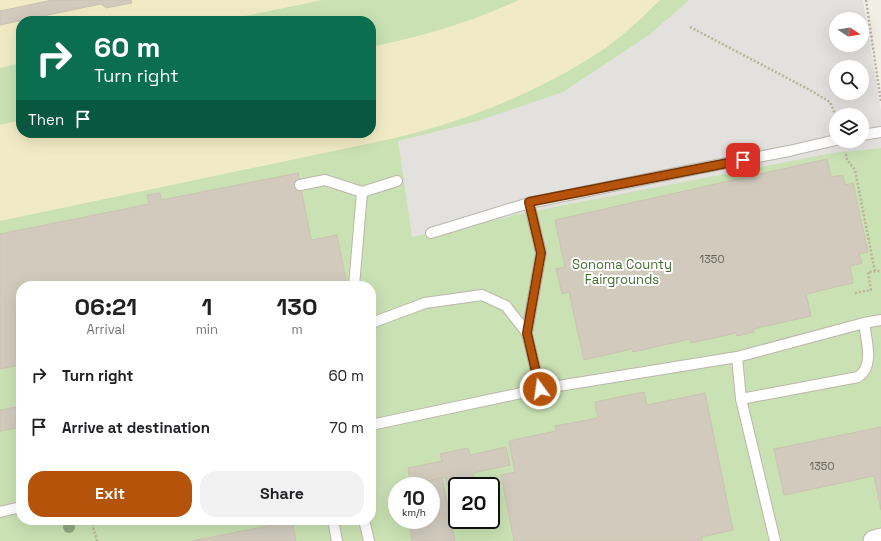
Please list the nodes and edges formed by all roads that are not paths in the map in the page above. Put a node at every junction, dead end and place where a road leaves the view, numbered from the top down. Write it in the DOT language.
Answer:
graph roads {
  1 [pos="881,132"];
  2 [pos="869,134"];
  3 [pos="829,142"];
  4 [pos="397,181"];
  5 [pos="300,185"];
  6 [pos="362,192"];
  7 [pos="529,202"];
  8 [pos="431,233"];
  9 [pos="354,281"];
  10 [pos="881,320"];
  11 [pos="376,321"];
  12 [pos="864,323"];
  13 [pos="527,333"];
  14 [pos="737,358"];
  15 [pos="540,389"];
  16 [pos="741,399"];
  17 [pos="376,424"];
  18 [pos="16,508"];
  19 [pos="0,512"];
  20 [pos="334,525"];
  21 [pos="365,525"];
  22 [pos="881,539"];
  23 [pos="338,541"];
  24 [pos="368,541"];
  25 [pos="775,541"];
  26 [pos="874,541"];
  1 -- 2 [label="lane"];
  3 -- 7 [label="lane"];
  4 -- 6 [label="lane"];
  5 -- 6 [label="lane"];
  6 -- 9 [label="lane"];
  7 -- 8 [label="lane"];
  7 -- 13 [label="lane"];
  10 -- 12 [label="lane"];
  11 -- 13 [label="lane"];
  12 -- 14 [label="lane"];
  12 -- 16 [label="lane"];
  13 -- 15 [label="lane"];
  14 -- 15 [label="lane"];
  14 -- 16 [label="lane"];
  15 -- 17 [label="lane"];
  16 -- 25 [label="lane"];
  18 -- 19 [label="lane"];
  20 -- 23 [label="lane"];
  21 -- 24 [label="lane"];
  22 -- 26 [label="street"];
}
